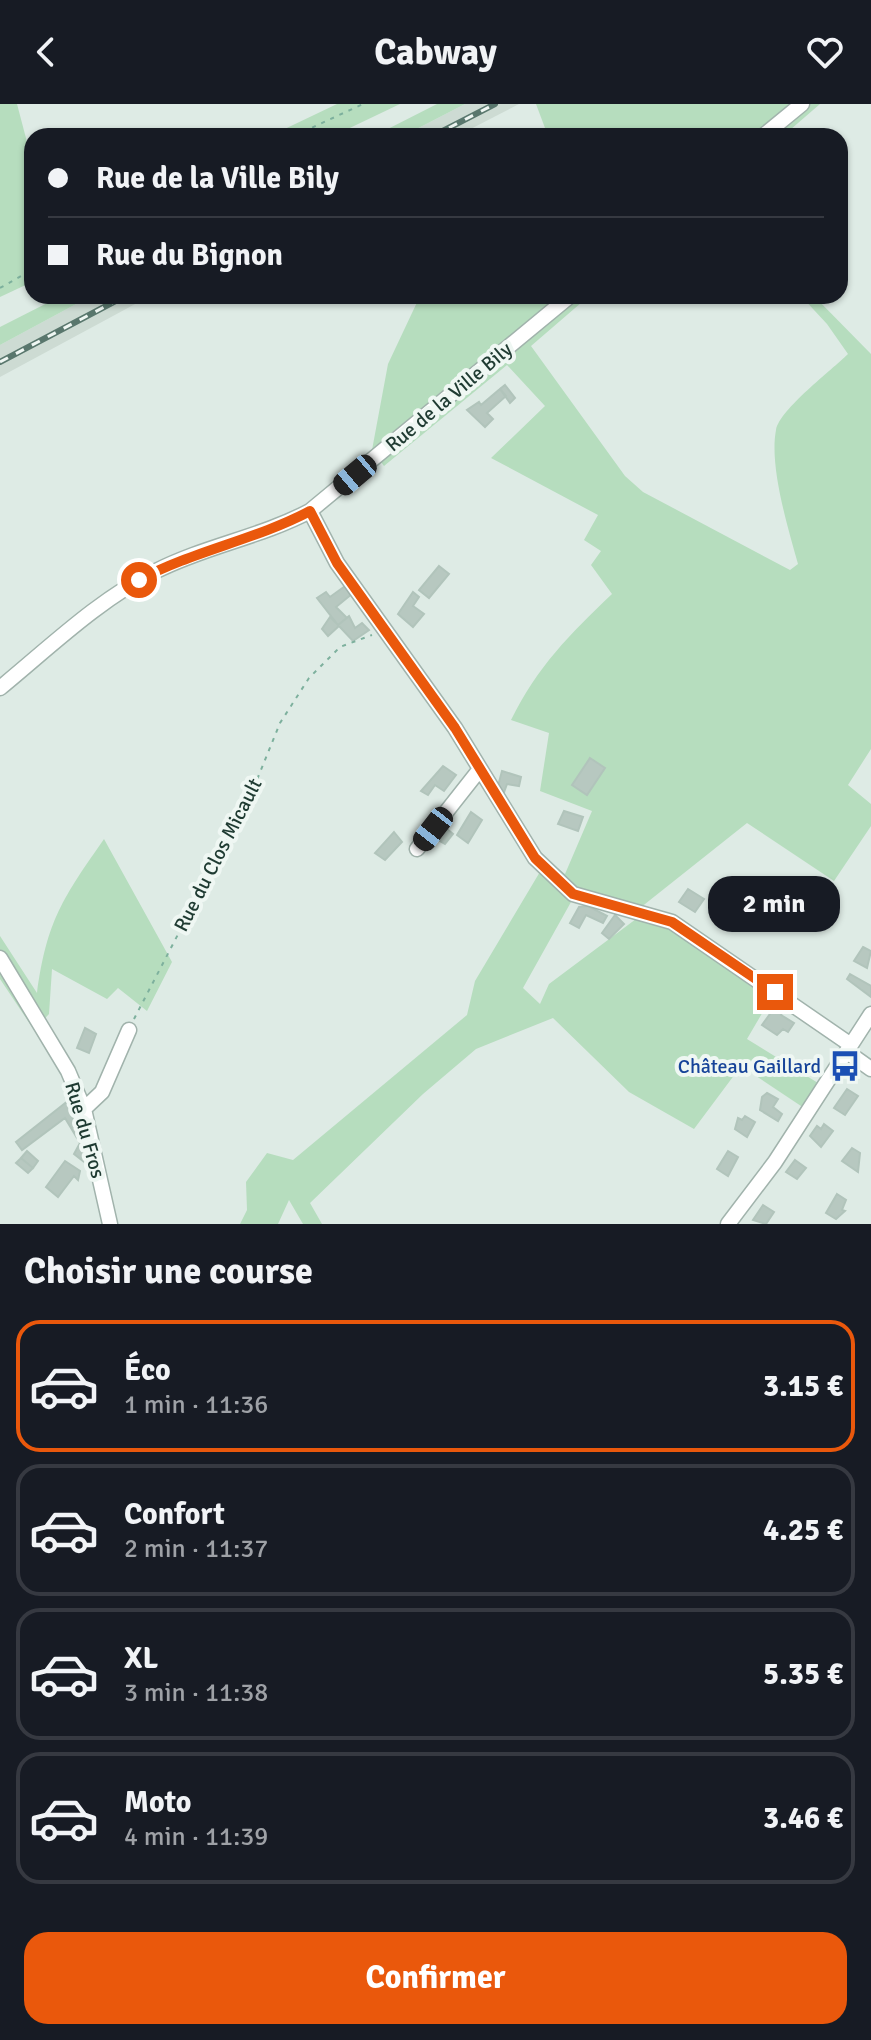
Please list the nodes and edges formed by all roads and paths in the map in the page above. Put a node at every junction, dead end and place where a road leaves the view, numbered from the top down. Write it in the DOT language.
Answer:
graph roads {
  1 [pos="363,104"];
  2 [pos="802,104"];
  3 [pos="311,128"];
  4 [pos="773,128"];
  5 [pos="24,274"];
  6 [pos="0,288"];
  7 [pos="560,304"];
  8 [pos="310,511"];
  9 [pos="384,630"];
  10 [pos="0,688"];
  11 [pos="480,769"];
  12 [pos="417,849"];
  13 [pos="0,958"];
  14 [pos="871,1014"];
  15 [pos="129,1030"];
  16 [pos="849,1048"];
  17 [pos="871,1069"];
  18 [pos="84,1109"];
  19 [pos="110,1224"];
  20 [pos="728,1224"];
  1 -- 3 [label="path"];
  2 -- 4 [label="street"];
  5 -- 6 [label="path"];
  7 -- 8 [label="street, Rue de la Ville Bily"];
  8 -- 9 [label="street"];
  8 -- 10 [label="street, Rue de la Ville Bily"];
  9 -- 11 [label="street"];
  9 -- 15 [label="path, Rue du Clos Micault"];
  11 -- 12 [label="street"];
  11 -- 16 [label="street"];
  13 -- 18 [label="street, Rue du Fros"];
  14 -- 16 [label="street"];
  15 -- 18 [label="street"];
  16 -- 17 [label="street"];
  16 -- 20 [label="street"];
  18 -- 19 [label="street, Rue du Fros"];
}
